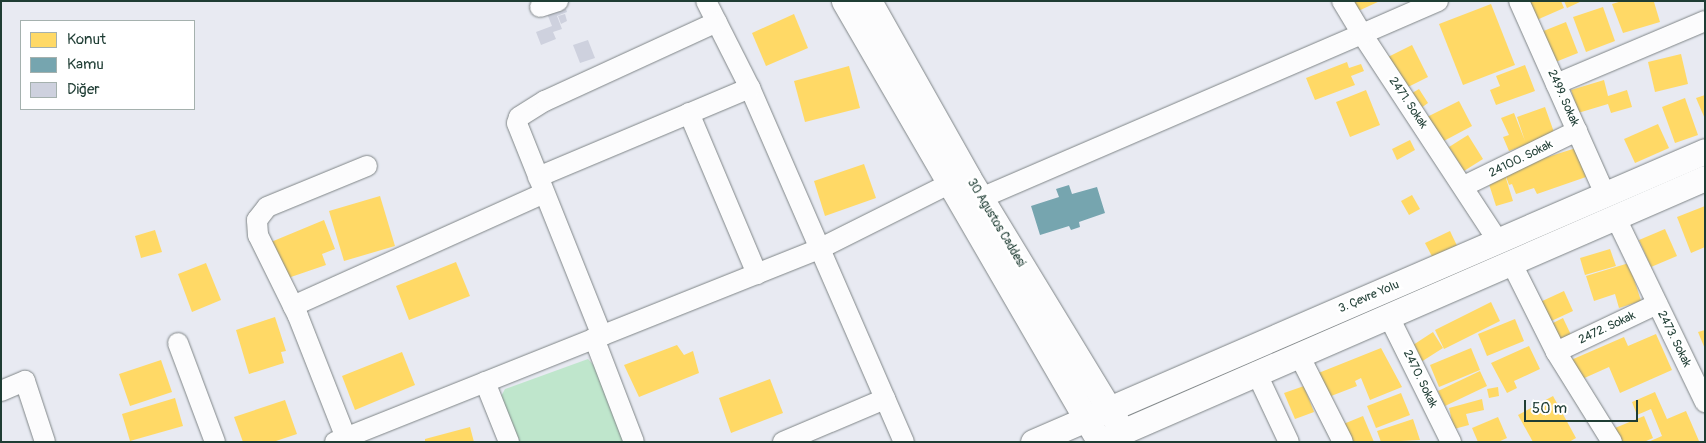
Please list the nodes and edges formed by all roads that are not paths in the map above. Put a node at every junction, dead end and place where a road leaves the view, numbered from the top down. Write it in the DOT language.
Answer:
graph roads {
  1 [pos="706,1"];
  2 [pos="844,1"];
  3 [pos="869,1"];
  4 [pos="1342,1"];
  5 [pos="1438,1"];
  6 [pos="1519,1"];
  7 [pos="1705,21"];
  8 [pos="717,22"];
  9 [pos="1362,34"];
  10 [pos="1556,84"];
  11 [pos="750,88"];
  12 [pos="689,114"];
  13 [pos="1577,131"];
  14 [pos="1705,151"];
  15 [pos="366,166"];
  16 [pos="1705,178"];
  17 [pos="949,184"];
  18 [pos="541,185"];
  19 [pos="1464,186"];
  20 [pos="981,198"];
  21 [pos="1610,206"];
  22 [pos="1498,241"];
  23 [pos="819,249"];
  24 [pos="1511,262"];
  25 [pos="757,274"];
  26 [pos="1657,304"];
  27 [pos="293,306"];
  28 [pos="1390,317"];
  29 [pos="598,337"];
  30 [pos="178,343"];
  31 [pos="1556,352"];
  32 [pos="1299,355"];
  33 [pos="1256,372"];
  34 [pos="485,382"];
  35 [pos="1,392"];
  36 [pos="885,400"];
  37 [pos="1705,402"];
  38 [pos="1098,414"];
  39 [pos="368,436"];
  40 [pos="341,440"];
  41 [pos="1110,440"];
  42 [pos="45,442"];
  43 [pos="215,442"];
  44 [pos="509,442"];
  45 [pos="634,442"];
  46 [pos="783,442"];
  47 [pos="904,442"];
  48 [pos="1033,442"];
  49 [pos="1289,442"];
  50 [pos="1343,442"];
  51 [pos="1451,442"];
  52 [pos="1612,442"];
  1 -- 8 [label="street"];
  2 -- 17 [label="main road, 30 Agustos Caddesi"];
  3 -- 20 [label="main road, 30 Agustos Caddesi"];
  4 -- 9 [label="street, 2471. Sokak"];
  5 -- 9 [label="street"];
  6 -- 10 [label="street, 2499. Sokak"];
  7 -- 10 [label="street"];
  8 -- 11 [label="street"];
  8 -- 18 [label="street"];
  9 -- 19 [label="street, 2471. Sokak"];
  9 -- 20 [label="street"];
  10 -- 13 [label="street, 2499. Sokak"];
  11 -- 12 [label="street"];
  11 -- 23 [label="street"];
  12 -- 18 [label="street"];
  12 -- 25 [label="street"];
  13 -- 19 [label="street, 24100. Sokak"];
  13 -- 21 [label="street, 2499. Sokak"];
  14 -- 21 [label="main road, 3. Çevre Yolu"];
  15 -- 27 [label="street"];
  16 -- 21 [label="main road, 3. Çevre Yolu"];
  17 -- 23 [label="street"];
  17 -- 38 [label="main road, 30 Agustos Caddesi"];
  18 -- 27 [label="street"];
  18 -- 29 [label="street"];
  19 -- 22 [label="street, 2471. Sokak"];
  20 -- 38 [label="main road, 30 Agustos Caddesi"];
  21 -- 22 [label="main road, 3. Çevre Yolu"];
  21 -- 24 [label="main road, 3. Çevre Yolu"];
  21 -- 26 [label="street, 2499. Sokak"];
  22 -- 38 [label="main road, 3. Çevre Yolu"];
  23 -- 25 [label="street"];
  23 -- 36 [label="street"];
  24 -- 28 [label="main road, 3. Çevre Yolu"];
  24 -- 31 [label="street"];
  25 -- 29 [label="street"];
  26 -- 31 [label="street, 2472. Sokak"];
  26 -- 37 [label="street, 2473. Sokak"];
  27 -- 40 [label="street"];
  28 -- 32 [label="main road, 3. Çevre Yolu"];
  28 -- 51 [label="street, 2470. Sokak"];
  29 -- 34 [label="street"];
  29 -- 45 [label="street"];
  30 -- 43 [label="street"];
  31 -- 52 [label="street"];
  32 -- 33 [label="main road, 3. Çevre Yolu"];
  32 -- 50 [label="street"];
  33 -- 41 [label="main road, 3. Çevre Yolu"];
  33 -- 49 [label="street"];
  34 -- 39 [label="street"];
  34 -- 44 [label="street"];
  35 -- 42 [label="street"];
  36 -- 46 [label="street"];
  36 -- 47 [label="street"];
  38 -- 41 [label="main road, 30 Agustos Caddesi"];
  38 -- 48 [label="main road, 3. Çevre Yolu"];
  39 -- 40 [label="street"];
}
